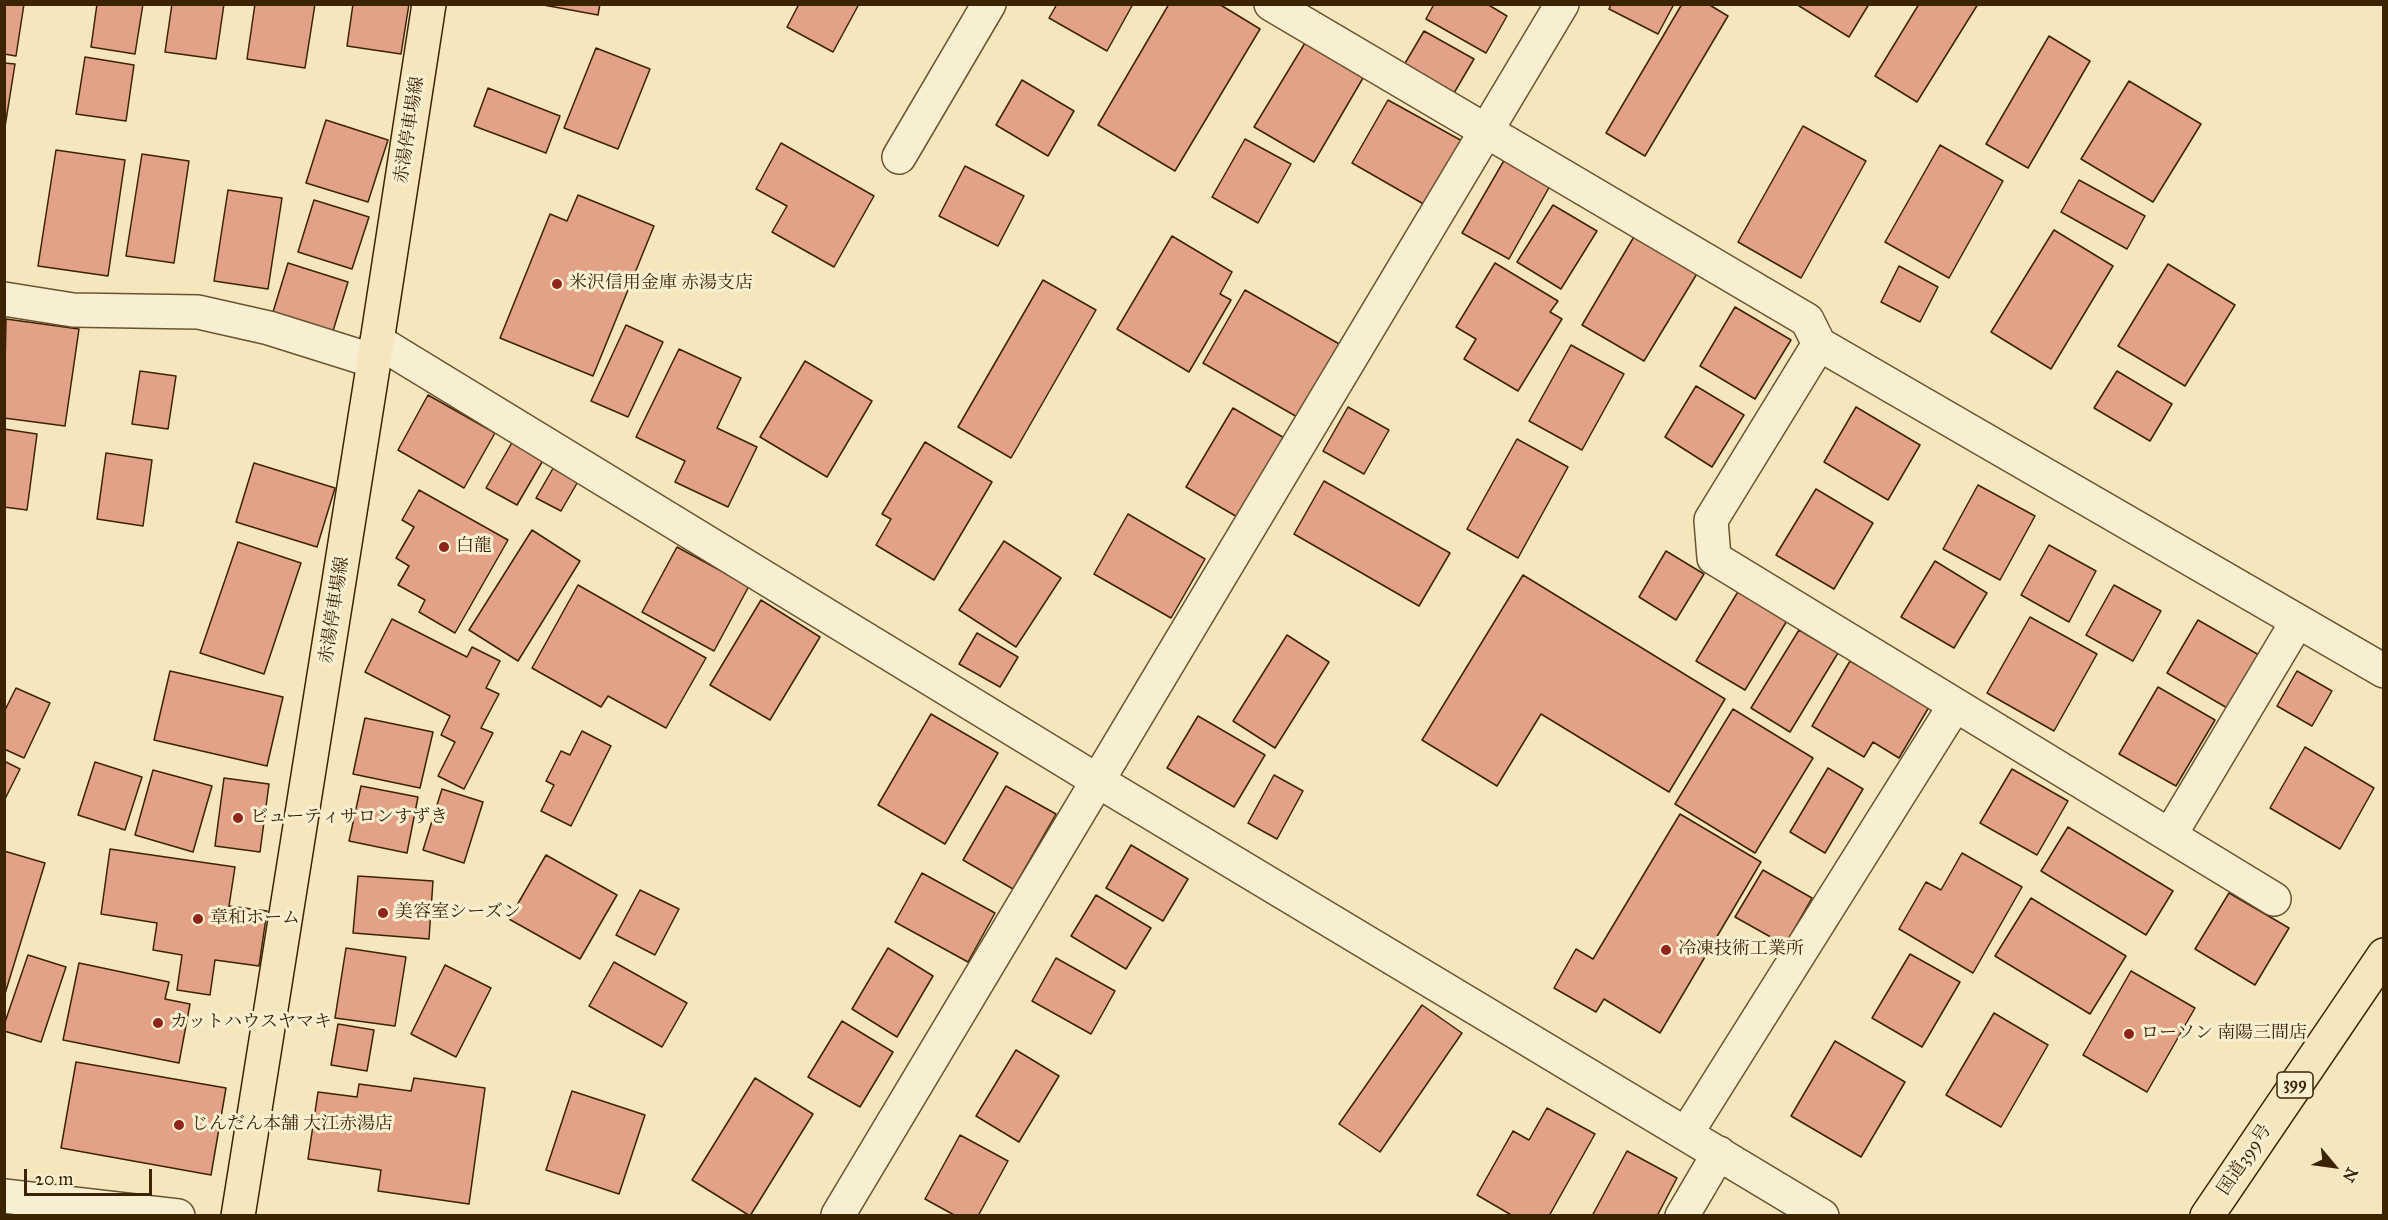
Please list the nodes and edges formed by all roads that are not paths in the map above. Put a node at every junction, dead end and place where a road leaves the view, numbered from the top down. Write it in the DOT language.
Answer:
graph roads {
  1 [pos="429,4"];
  2 [pos="989,4"];
  3 [pos="1562,4"];
  4 [pos="1279,6"];
  5 [pos="1487,130"];
  6 [pos="899,157"];
  7 [pos="4,299"];
  8 [pos="1819,344"];
  9 [pos="376,351"];
  10 [pos="2297,622"];
  11 [pos="2384,671"];
  12 [pos="1955,705"];
  13 [pos="1098,781"];
  14 [pos="2170,835"];
  15 [pos="2274,899"];
  16 [pos="2384,955"];
  17 [pos="1686,1134"];
  18 [pos="1719,1153"];
  19 [pos="4,1196"];
  20 [pos="178,1215"];
  21 [pos="238,1215"];
  22 [pos="838,1215"];
  23 [pos="1682,1215"];
  24 [pos="1822,1215"];
  25 [pos="2207,1215"];
  1 -- 9 [label="main road, 赤湯停車場線"];
  2 -- 6 [label="street"];
  3 -- 5 [label="street"];
  4 -- 5 [label="street"];
  5 -- 8 [label="street"];
  5 -- 13 [label="street"];
  7 -- 9 [label="street"];
  8 -- 10 [label="street"];
  8 -- 12 [label="street"];
  9 -- 13 [label="street"];
  9 -- 21 [label="main road, 赤湯停車場線"];
  10 -- 11 [label="street"];
  10 -- 14 [label="street"];
  12 -- 14 [label="street"];
  12 -- 17 [label="street"];
  13 -- 17 [label="street"];
  13 -- 22 [label="street"];
  14 -- 15 [label="street"];
  16 -- 25 [label="main road, 国道399号 / 399"];
  17 -- 18 [label="street"];
  18 -- 23 [label="street"];
  18 -- 24 [label="street"];
  19 -- 20 [label="street"];
}
